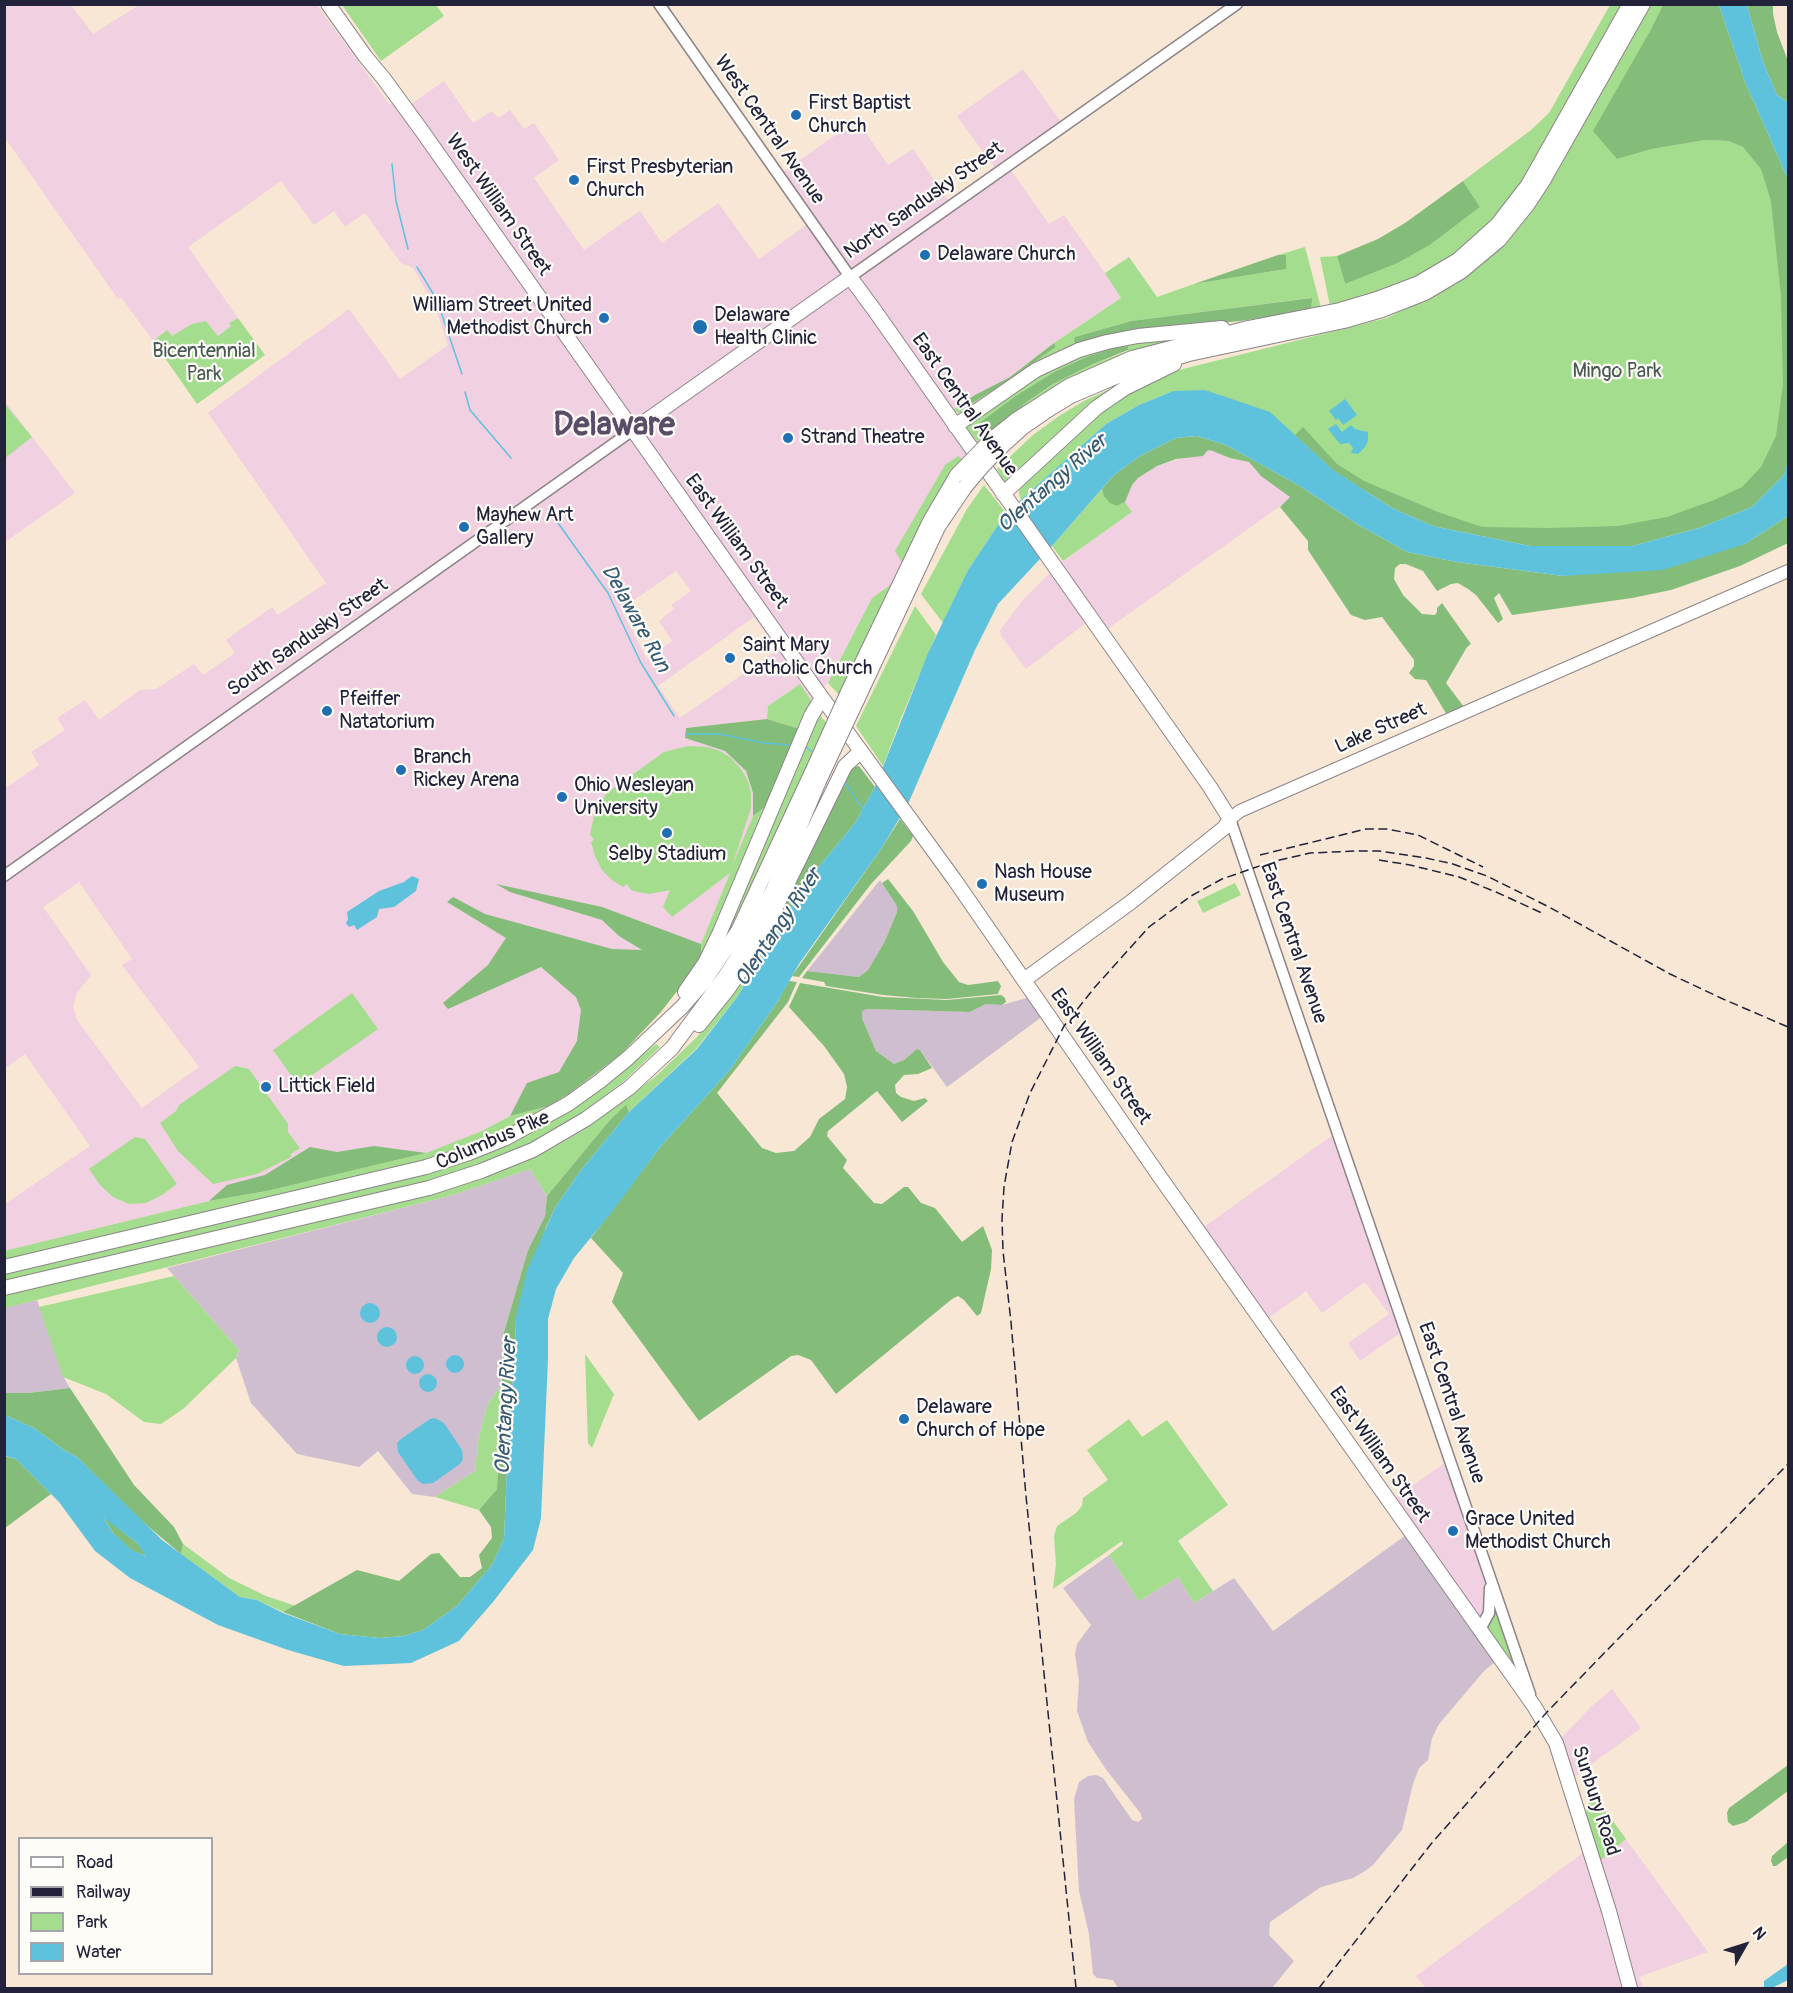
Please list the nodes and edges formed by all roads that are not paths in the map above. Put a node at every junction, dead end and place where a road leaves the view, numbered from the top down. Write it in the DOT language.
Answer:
graph roads {
  1 [pos="328,4"];
  2 [pos="659,4"];
  3 [pos="1237,4"];
  4 [pos="1630,4"];
  5 [pos="1643,4"];
  6 [pos="850,277"];
  7 [pos="1342,315"];
  8 [pos="1310,321"];
  9 [pos="1248,328"];
  10 [pos="1217,348"];
  11 [pos="955,426"];
  12 [pos="633,430"];
  13 [pos="995,445"];
  14 [pos="1003,494"];
  15 [pos="1788,572"];
  16 [pos="822,698"];
  17 [pos="861,751"];
  18 [pos="816,777"];
  19 [pos="1230,819"];
  20 [pos="4,876"];
  21 [pos="1024,980"];
  22 [pos="666,1022"];
  23 [pos="672,1048"];
  24 [pos="4,1267"];
  25 [pos="4,1288"];
  26 [pos="1487,1566"];
  27 [pos="1479,1631"];
  28 [pos="1534,1706"];
  29 [pos="1609,1911"];
  30 [pos="1630,1989"];
  31 [pos="1640,1989"];
  1 -- 12 [label="highway, West William Street"];
  2 -- 6 [label="main road, West Central Avenue"];
  3 -- 6 [label="main road, North Sandusky Street"];
  4 -- 7 [label="highway"];
  5 -- 7 [label="highway"];
  6 -- 11 [label="highway, East Central Avenue"];
  6 -- 12 [label="highway, North Sandusky Street"];
  7 -- 8 [label="highway"];
  8 -- 9 [label="highway"];
  8 -- 10 [label="highway"];
  9 -- 11 [label="highway"];
  9 -- 13 [label="highway"];
  10 -- 13 [label="highway"];
  10 -- 14 [label="highway"];
  11 -- 14 [label="highway, East Central Avenue"];
  12 -- 16 [label="highway, East William Street"];
  12 -- 20 [label="main road, South Sandusky Street"];
  13 -- 18 [label="highway, bridge"];
  14 -- 19 [label="highway, East Central Avenue"];
  15 -- 19 [label="main road, Lake Street"];
  16 -- 17 [label="highway, East William Street"];
  16 -- 22 [label="highway"];
  17 -- 21 [label="highway, East William Street"];
  17 -- 23 [label="highway"];
  18 -- 22 [label="highway, Columbus Pike"];
  18 -- 23 [label="highway, Columbus Pike"];
  19 -- 21 [label="highway, Lake Street"];
  19 -- 26 [label="main road, East Central Avenue"];
  21 -- 27 [label="highway, East William Street"];
  22 -- 24 [label="highway, Columbus Pike"];
  23 -- 25 [label="highway, Columbus Pike"];
  26 -- 27 [label="main road"];
  26 -- 28 [label="main road, East Central Avenue"];
  27 -- 28 [label="highway, East William Street"];
  28 -- 29 [label="highway, Sunbury Road"];
  29 -- 30 [label="highway, Sunbury Road"];
  29 -- 31 [label="highway, Sunbury Road"];
}
